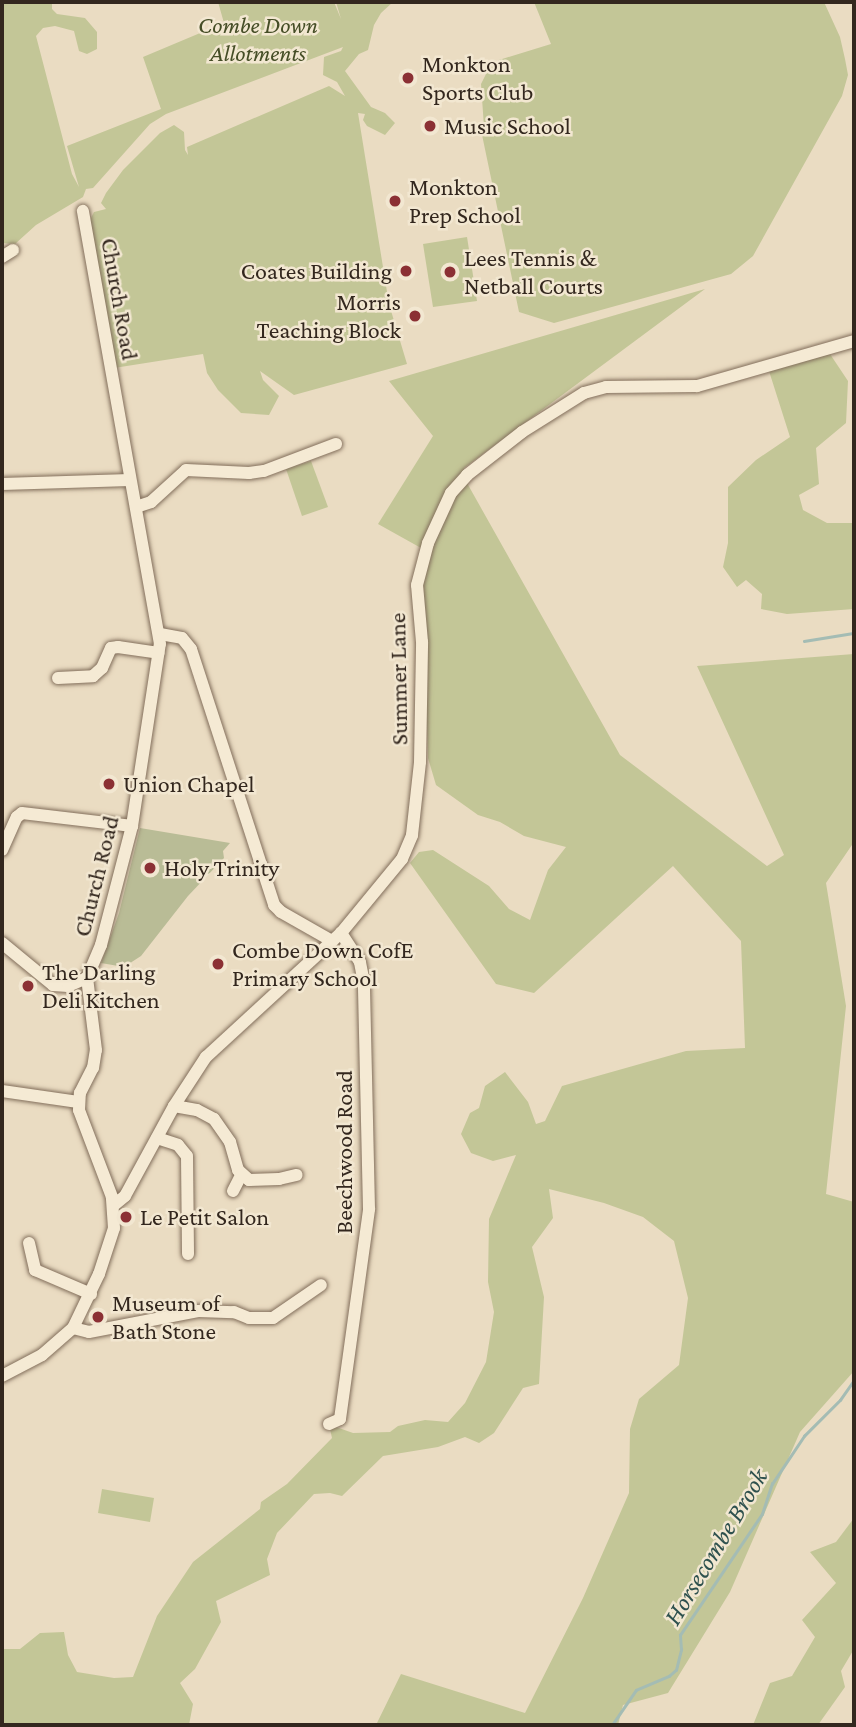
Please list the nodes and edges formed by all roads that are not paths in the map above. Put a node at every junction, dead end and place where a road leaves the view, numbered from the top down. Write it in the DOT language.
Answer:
graph roads {
  1 [pos="83,211"];
  2 [pos="854,341"];
  3 [pos="336,444"];
  4 [pos="130,480"];
  5 [pos="2,484"];
  6 [pos="136,506"];
  7 [pos="160,634"];
  8 [pos="159,653"];
  9 [pos="58,678"];
  10 [pos="132,826"];
  11 [pos="2,850"];
  12 [pos="337,937"];
  13 [pos="2,943"];
  14 [pos="87,978"];
  15 [pos="2,1091"];
  16 [pos="78,1102"];
  17 [pos="174,1106"];
  18 [pos="157,1138"];
  19 [pos="241,1175"];
  20 [pos="297,1175"];
  21 [pos="233,1191"];
  22 [pos="114,1205"];
  23 [pos="29,1243"];
  24 [pos="188,1254"];
  25 [pos="321,1285"];
  26 [pos="91,1294"];
  27 [pos="73,1328"];
  28 [pos="2,1376"];
  29 [pos="339,1423"];
  1 -- 4 [label="street, Church Road"];
  2 -- 12 [label="street, Summer Lane"];
  3 -- 6 [label="street"];
  4 -- 5 [label="street"];
  4 -- 6 [label="street, Church Road"];
  6 -- 7 [label="street, Church Road"];
  7 -- 8 [label="street, Church Road"];
  7 -- 12 [label="street"];
  8 -- 9 [label="street"];
  8 -- 10 [label="street, Church Road"];
  10 -- 11 [label="street"];
  10 -- 14 [label="street, Church Road"];
  12 -- 17 [label="street, Summer Lane"];
  12 -- 29 [label="street, Beechwood Road"];
  13 -- 14 [label="street"];
  14 -- 16 [label="street"];
  15 -- 16 [label="street"];
  16 -- 22 [label="street"];
  17 -- 18 [label="street, Summer Lane"];
  17 -- 19 [label="street"];
  18 -- 22 [label="street, Summer Lane"];
  18 -- 24 [label="street"];
  19 -- 20 [label="street"];
  19 -- 21 [label="street"];
  22 -- 26 [label="street"];
  23 -- 26 [label="street"];
  25 -- 27 [label="street"];
  26 -- 27 [label="street"];
  27 -- 28 [label="street"];
}
